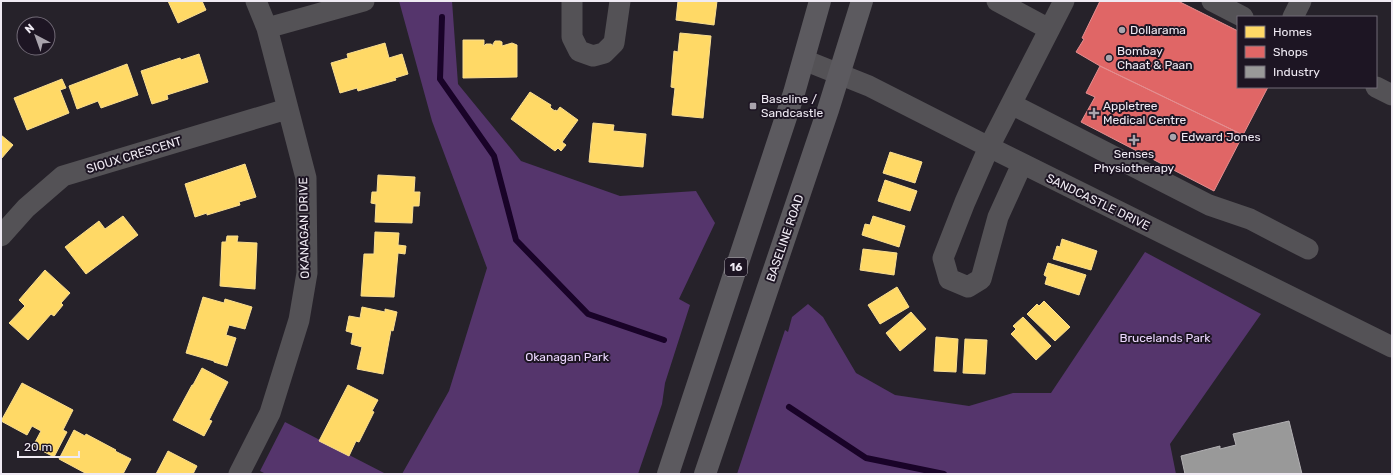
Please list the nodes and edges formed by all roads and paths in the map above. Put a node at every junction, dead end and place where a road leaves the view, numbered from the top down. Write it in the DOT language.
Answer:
graph roads {
  1 [pos="256,1"];
  2 [pos="364,1"];
  3 [pos="572,1"];
  4 [pos="620,1"];
  5 [pos="820,1"];
  6 [pos="862,1"];
  7 [pos="996,1"];
  8 [pos="1064,1"];
  9 [pos="1212,1"];
  10 [pos="1301,1"];
  11 [pos="1241,16"];
  12 [pos="1294,16"];
  13 [pos="267,28"];
  14 [pos="1049,29"];
  15 [pos="804,60"];
  16 [pos="840,74"];
  17 [pos="1377,88"];
  18 [pos="1392,95"];
  19 [pos="1011,104"];
  20 [pos="287,109"];
  21 [pos="989,147"];
  22 [pos="1022,164"];
  23 [pos="1,236"];
  24 [pos="1308,249"];
  25 [pos="1392,347"];
  26 [pos="240,474"];
  27 [pos="668,474"];
  28 [pos="705,474"];
  1 -- 13 [label="street, OKANAGAN DRIVE"];
  2 -- 13 [label="street"];
  3 -- 4 [label="street"];
  5 -- 15 [label="main road, 16"];
  6 -- 16 [label="main road, BASELINE ROAD"];
  7 -- 14 [label="street"];
  8 -- 14 [label="street"];
  9 -- 11 [label="street"];
  10 -- 12 [label="street"];
  13 -- 20 [label="street, OKANAGAN DRIVE"];
  14 -- 19 [label="street"];
  15 -- 16 [label="street, SANDCASTLE DRIVE"];
  15 -- 27 [label="main road, 16"];
  16 -- 21 [label="street, SANDCASTLE DRIVE"];
  16 -- 28 [label="main road, BASELINE ROAD"];
  17 -- 18 [label="street"];
  19 -- 21 [label="street"];
  19 -- 24 [label="street"];
  20 -- 23 [label="street, SIOUX CRESCENT"];
  20 -- 26 [label="street, OKANAGAN DRIVE"];
  21 -- 22 [label="street, SANDCASTLE DRIVE"];
  21 -- 22 [label="street"];
  22 -- 25 [label="street, SANDCASTLE DRIVE"];
}
